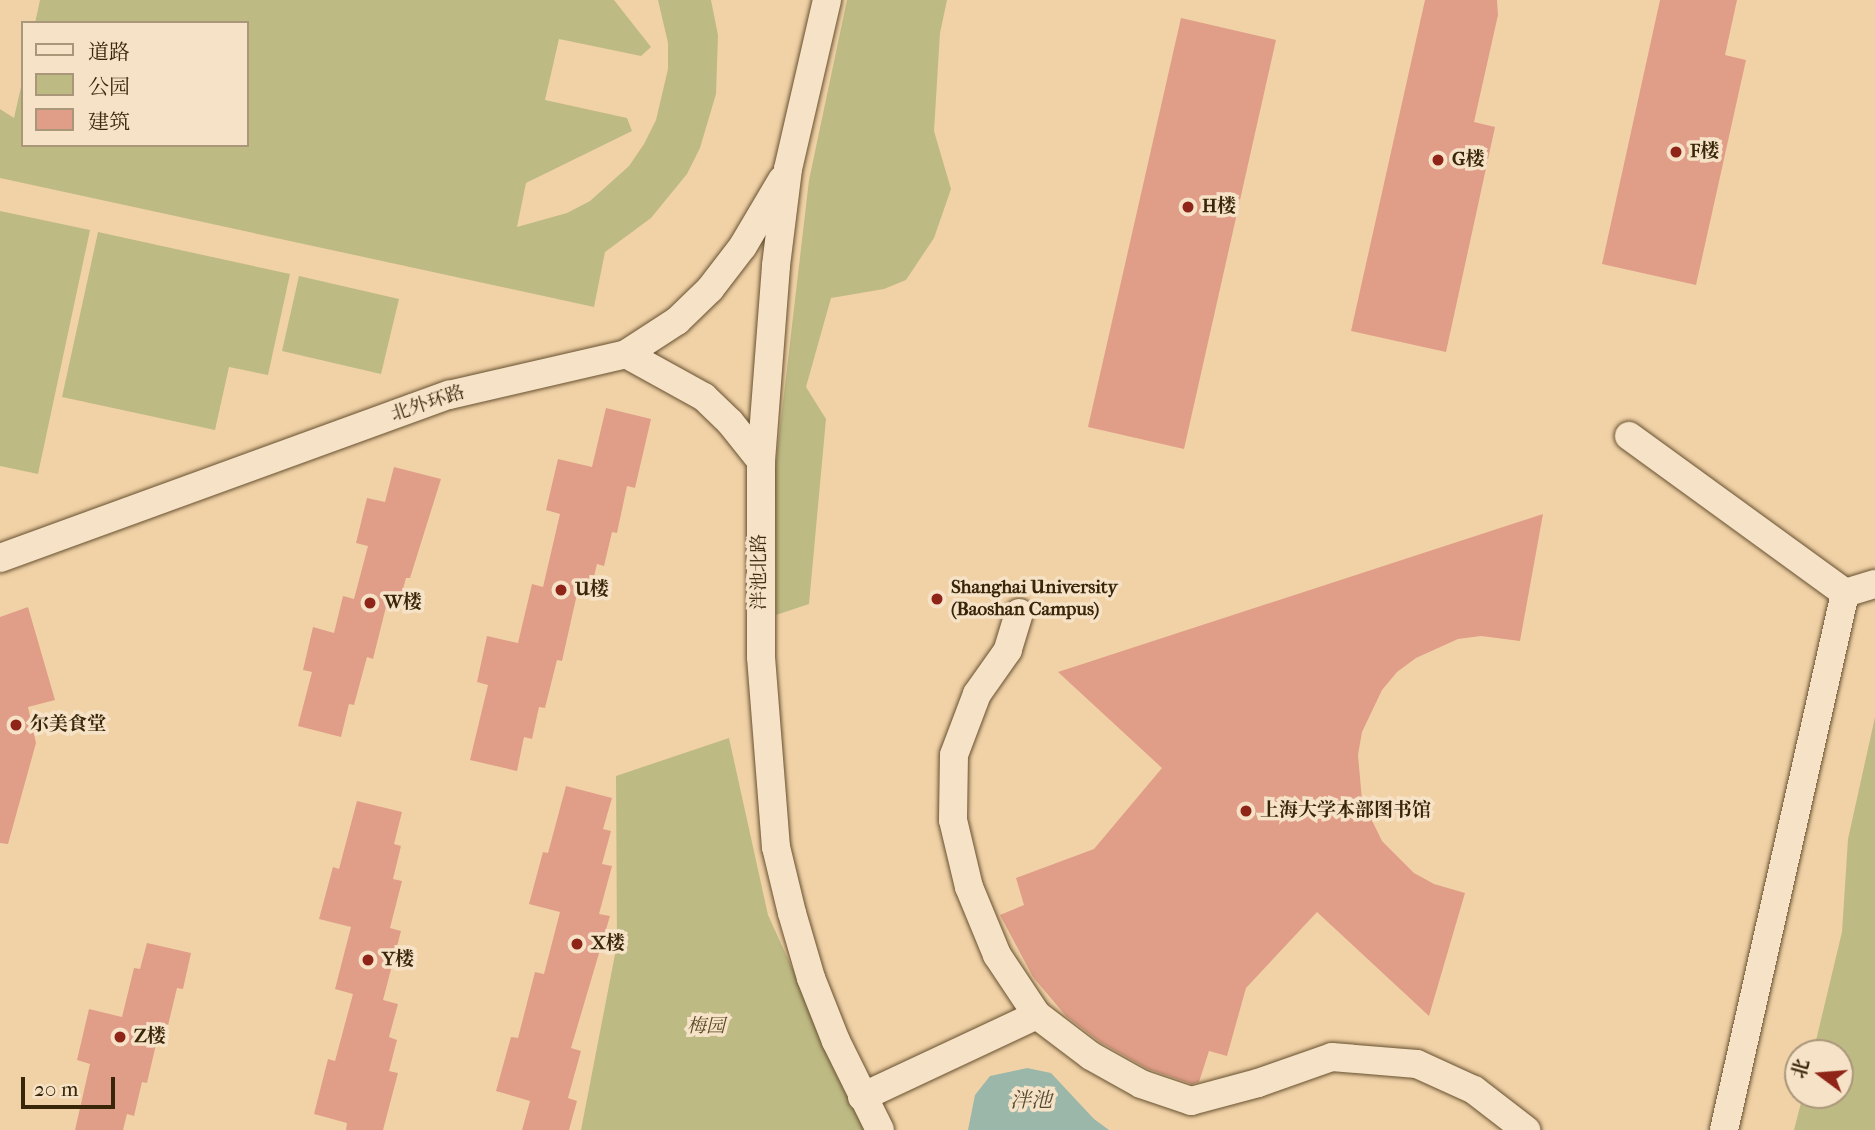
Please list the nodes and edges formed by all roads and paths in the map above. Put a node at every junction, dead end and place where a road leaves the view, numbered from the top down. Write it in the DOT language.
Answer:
graph roads {
  1 [pos="827,0"];
  2 [pos="788,169"];
  3 [pos="626,354"];
  4 [pos="1629,436"];
  5 [pos="761,461"];
  6 [pos="0,558"];
  7 [pos="1875,584"];
  8 [pos="1845,593"];
  9 [pos="1019,613"];
  10 [pos="1037,1016"];
  11 [pos="862,1097"];
  12 [pos="880,1130"];
  13 [pos="1526,1130"];
  14 [pos="1724,1130"];
  1 -- 2 [label="street, 泮池北路"];
  2 -- 3 [label="street, 北外环路"];
  2 -- 5 [label="street, 泮池北路"];
  3 -- 5 [label="street"];
  3 -- 6 [label="street, 北外环路"];
  4 -- 8 [label="street"];
  5 -- 11 [label="street, 泮池北路"];
  7 -- 8 [label="street"];
  8 -- 14 [label="street"];
  9 -- 10 [label="street"];
  10 -- 11 [label="street"];
  10 -- 13 [label="street"];
  11 -- 12 [label="street, 泮池北路"];
}
